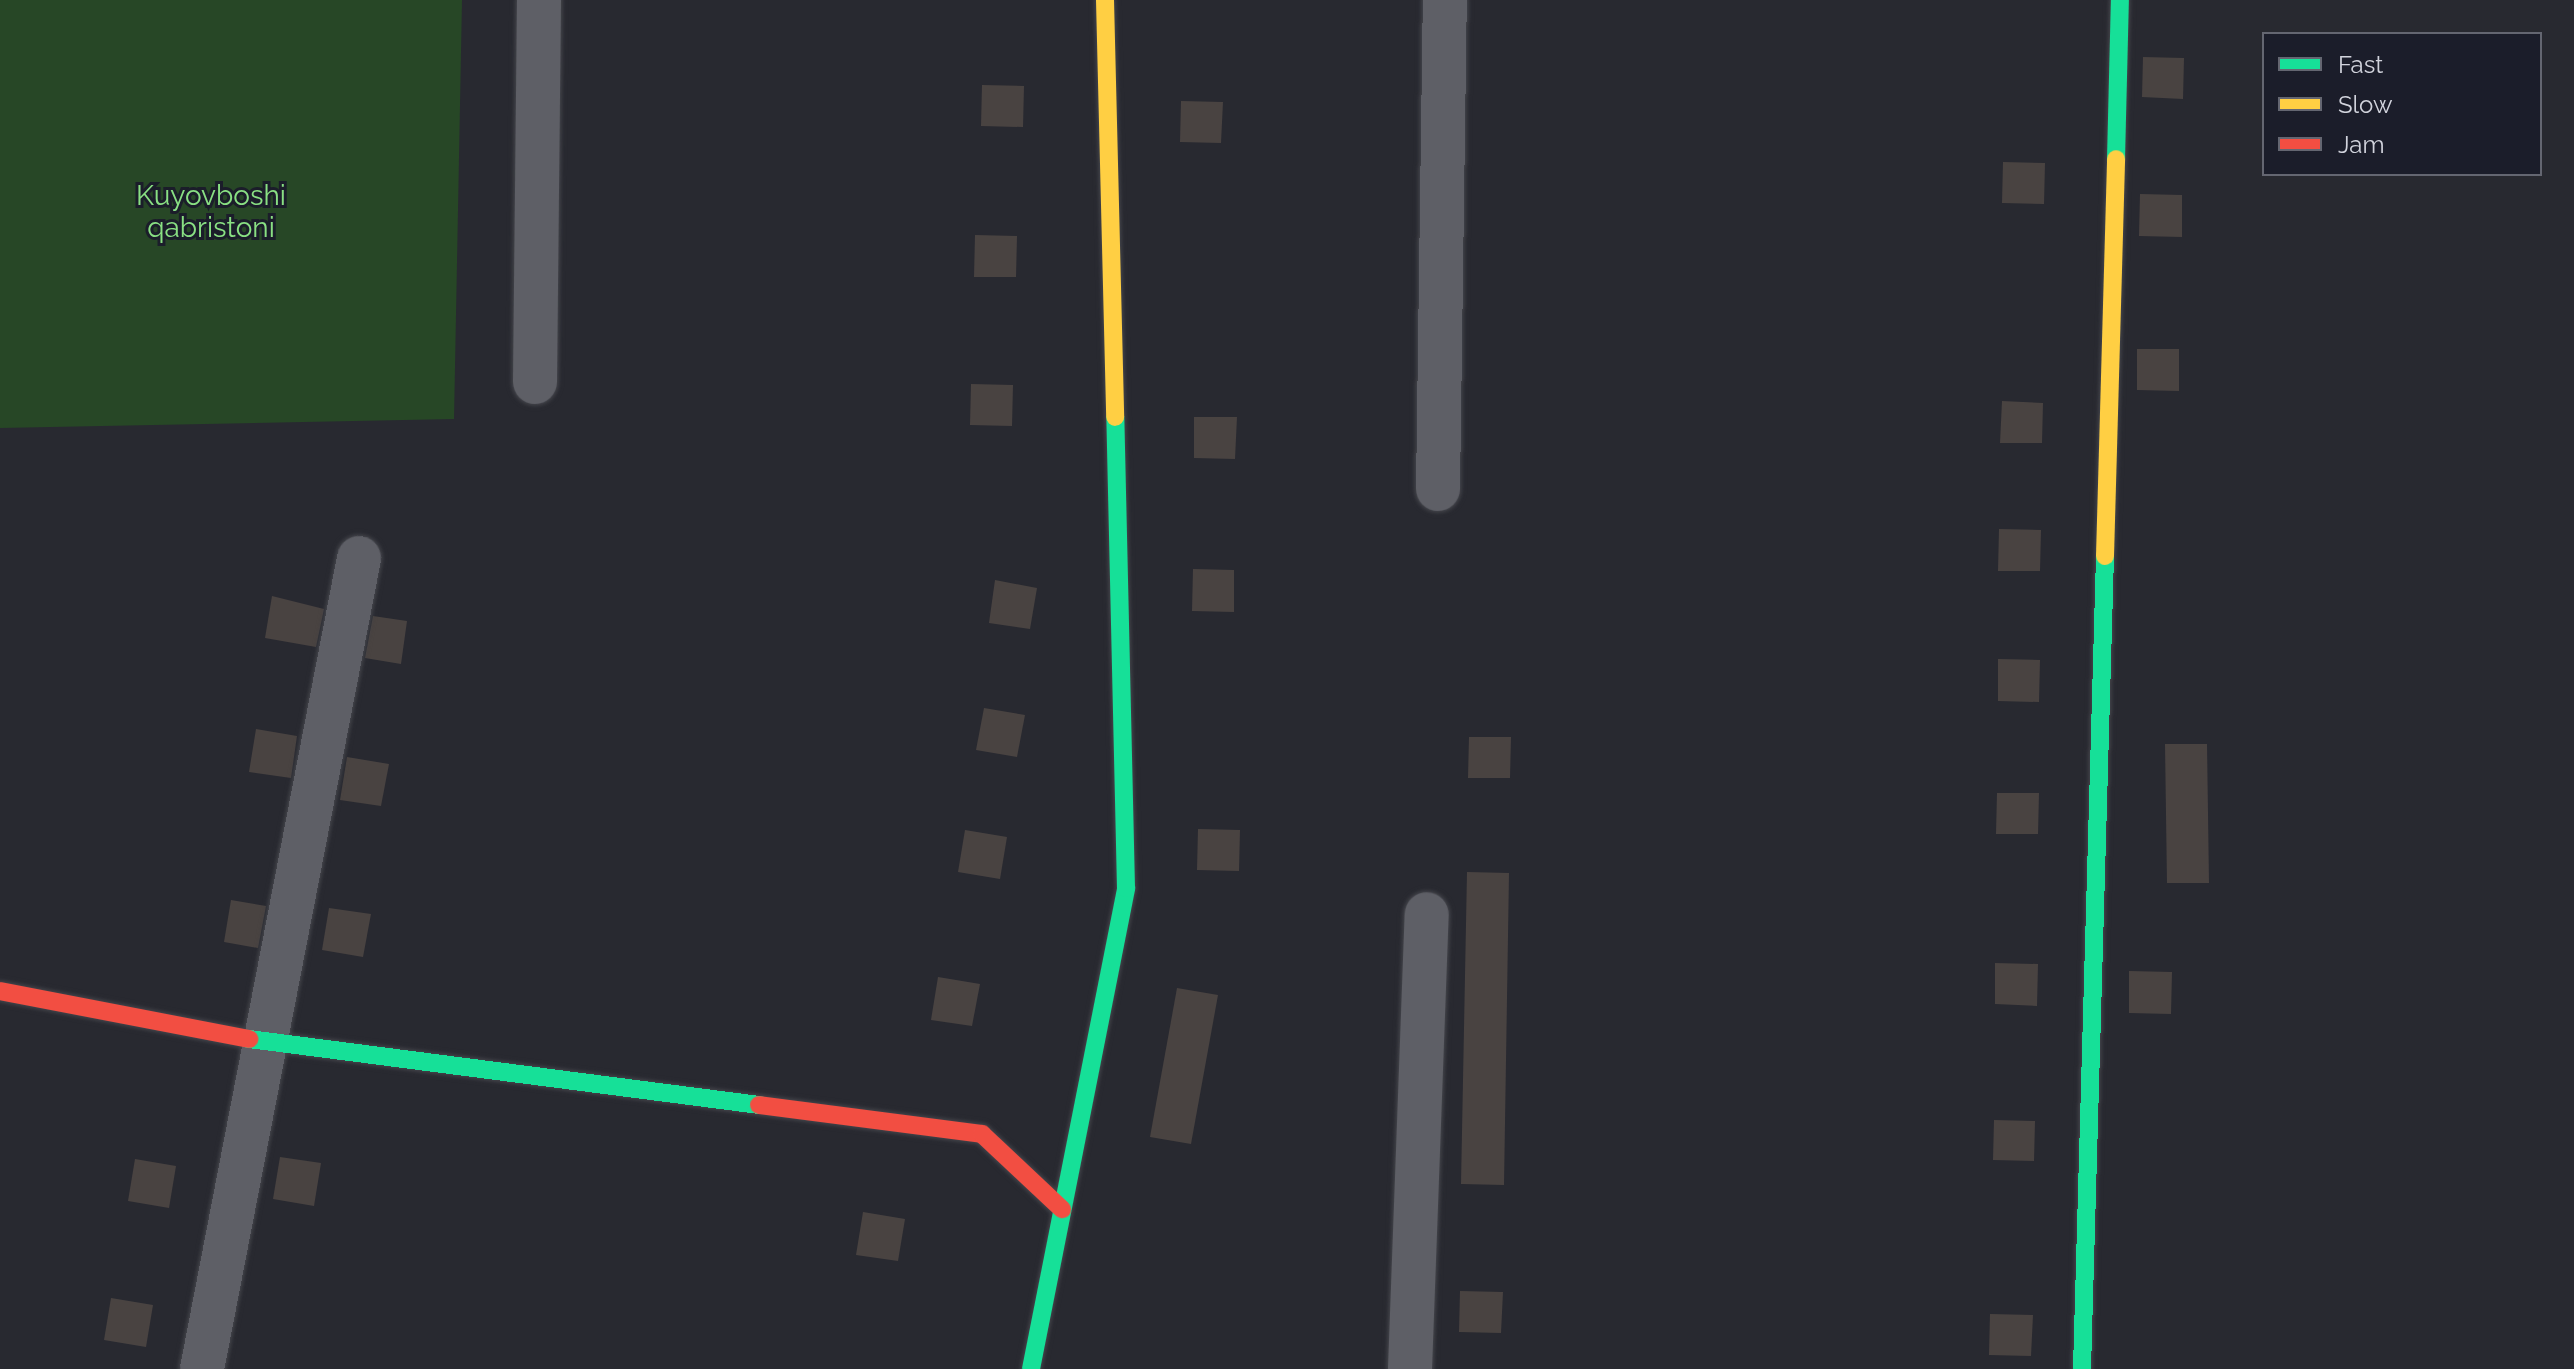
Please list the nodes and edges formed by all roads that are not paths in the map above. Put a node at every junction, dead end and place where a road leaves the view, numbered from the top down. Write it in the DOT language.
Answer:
graph roads {
  1 [pos="539,0"];
  2 [pos="1105,0"];
  3 [pos="1445,0"];
  4 [pos="2120,0"];
  5 [pos="535,382"];
  6 [pos="1438,489"];
  7 [pos="359,558"];
  8 [pos="1427,914"];
  9 [pos="0,991"];
  10 [pos="265,1042"];
  11 [pos="1062,1209"];
  12 [pos="202,1369"];
  13 [pos="1031,1369"];
  14 [pos="1410,1369"];
  15 [pos="2082,1369"];
  1 -- 5 [label="street"];
  2 -- 11 [label="street"];
  3 -- 6 [label="street"];
  4 -- 15 [label="street"];
  7 -- 10 [label="street"];
  8 -- 14 [label="street"];
  9 -- 10 [label="street"];
  10 -- 11 [label="street"];
  10 -- 12 [label="street"];
  11 -- 13 [label="street"];
}
